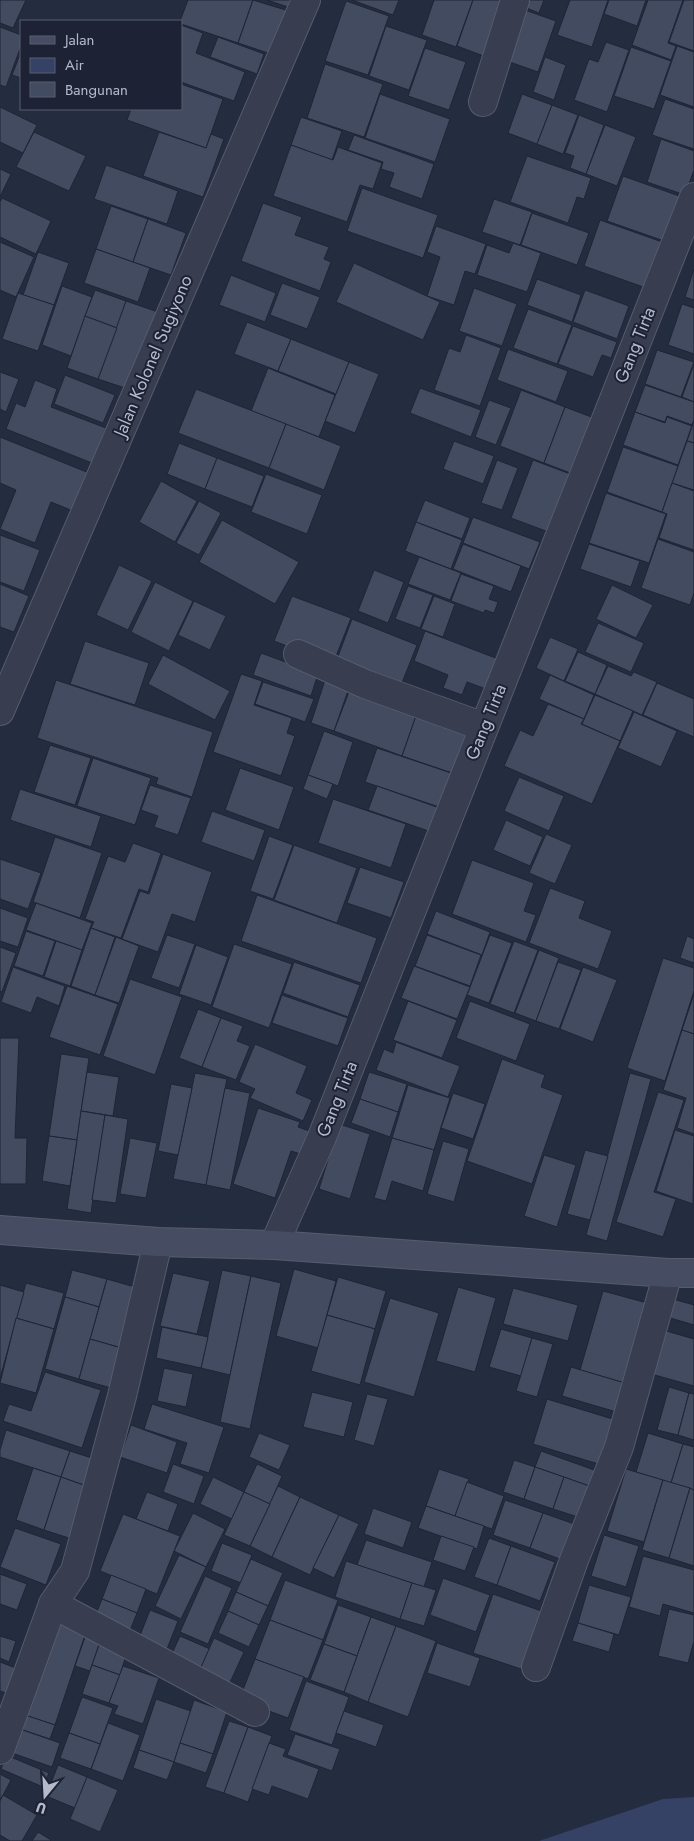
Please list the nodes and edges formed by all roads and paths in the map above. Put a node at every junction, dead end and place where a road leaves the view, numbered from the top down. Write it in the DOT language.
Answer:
graph roads {
  1 [pos="306,0"];
  2 [pos="515,0"];
  3 [pos="482,102"];
  4 [pos="694,197"];
  5 [pos="298,654"];
  6 [pos="0,711"];
  7 [pos="484,727"];
  8 [pos="0,1230"];
  9 [pos="158,1242"];
  10 [pos="274,1245"];
  11 [pos="681,1273"];
  12 [pos="53,1604"];
  13 [pos="536,1667"];
  14 [pos="255,1712"];
  15 [pos="0,1750"];
  1 -- 6 [label="street, Jalan Kolonel Sugiyono"];
  2 -- 3 [label="street"];
  4 -- 7 [label="street, Gang Tirta"];
  5 -- 7 [label="street"];
  7 -- 10 [label="street, Gang Tirta"];
  8 -- 9 [label="main road"];
  9 -- 10 [label="main road"];
  9 -- 12 [label="street"];
  10 -- 11 [label="main road"];
  11 -- 13 [label="street"];
  12 -- 14 [label="street"];
  12 -- 15 [label="street"];
}
